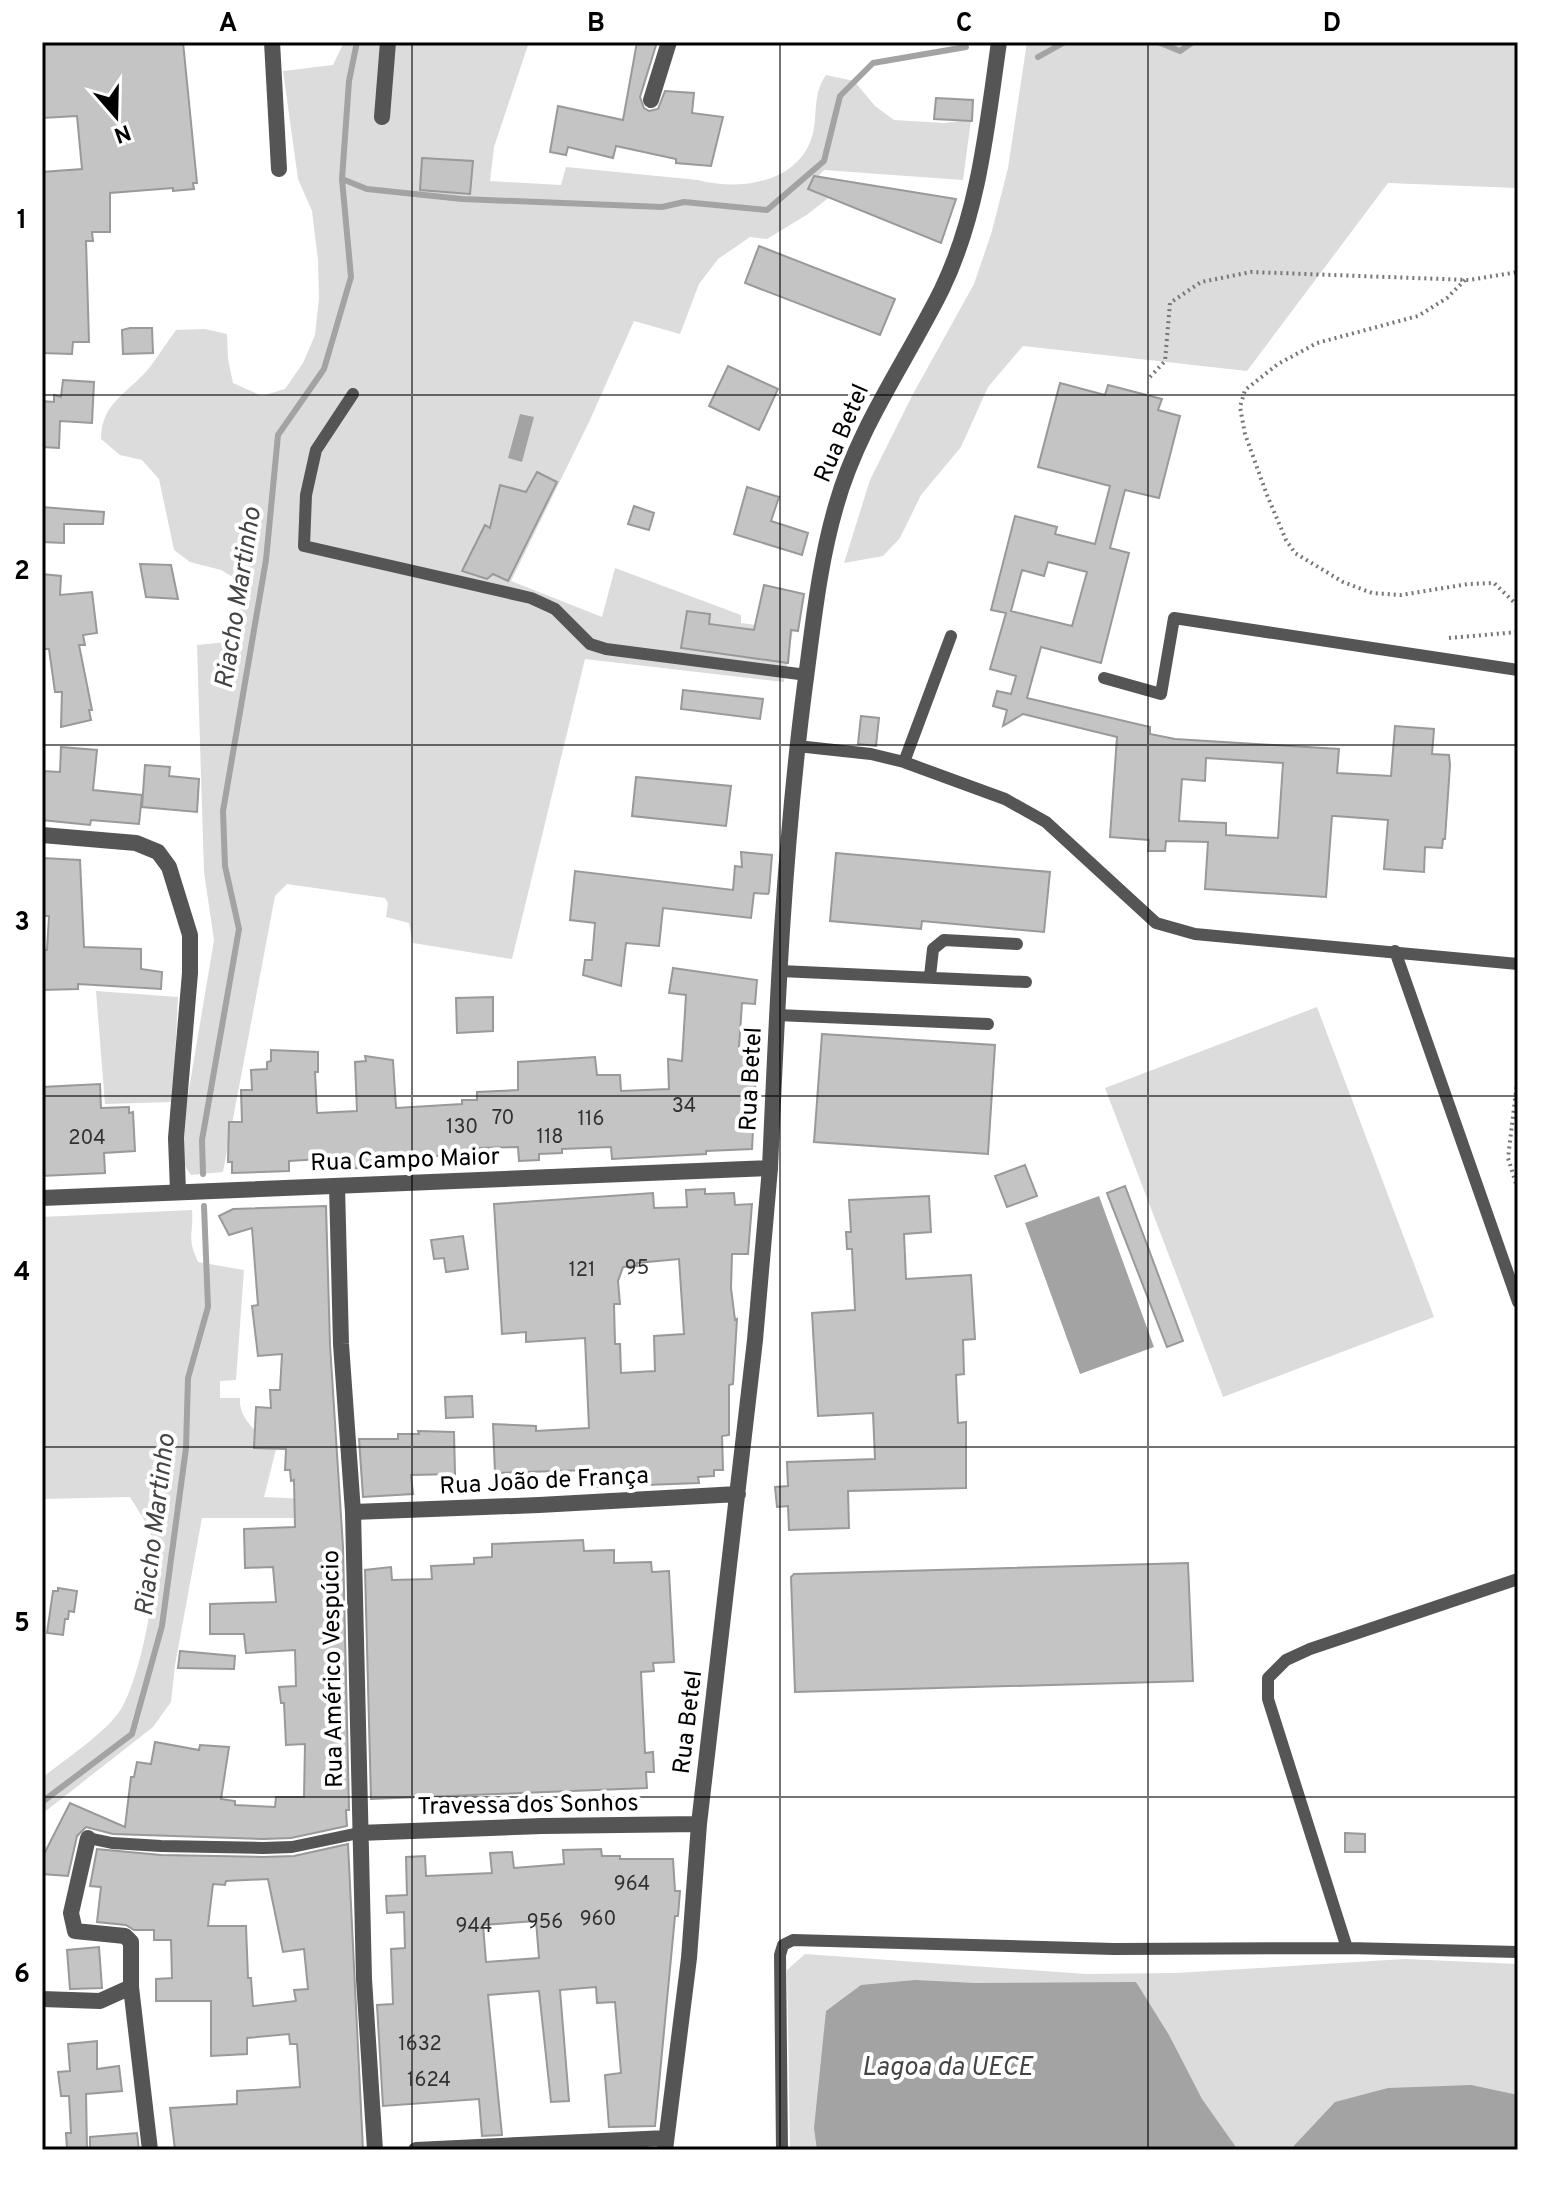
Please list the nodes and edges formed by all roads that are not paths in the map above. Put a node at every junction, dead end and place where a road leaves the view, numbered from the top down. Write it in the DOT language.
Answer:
graph roads {
  1 [pos="272,42"];
  2 [pos="388,42"];
  3 [pos="669,42"];
  4 [pos="999,42"];
  5 [pos="651,100"];
  6 [pos="382,117"];
  7 [pos="279,169"];
  8 [pos="353,394"];
  9 [pos="951,636"];
  10 [pos="1518,670"];
  11 [pos="807,675"];
  12 [pos="1104,678"];
  13 [pos="797,746"];
  14 [pos="904,762"];
  15 [pos="42,835"];
  16 [pos="1017,944"];
  17 [pos="1395,951"];
  18 [pos="1518,964"];
  19 [pos="780,971"];
  20 [pos="930,976"];
  21 [pos="1026,982"];
  22 [pos="777,1015"];
  23 [pos="988,1024"];
  24 [pos="770,1168"];
  25 [pos="337,1186"];
  26 [pos="178,1191"];
  27 [pos="42,1198"];
  28 [pos="1518,1302"];
  29 [pos="738,1494"];
  30 [pos="353,1512"];
  31 [pos="1518,1579"];
  32 [pos="699,1824"];
  33 [pos="359,1833"];
  34 [pos="88,1838"];
  35 [pos="1347,1948"];
  36 [pos="1518,1952"];
  37 [pos="131,1987"];
  38 [pos="42,1999"];
  39 [pos="665,2144"];
  40 [pos="150,2150"];
  41 [pos="375,2150"];
  42 [pos="416,2150"];
  43 [pos="782,2150"];
  1 -- 7 [label="street"];
  2 -- 6 [label="street"];
  3 -- 5 [label="street"];
  4 -- 11 [label="street, Rua Betel"];
  8 -- 11 [label="lane"];
  9 -- 14 [label="lane"];
  10 -- 12 [label="lane"];
  11 -- 13 [label="street, Rua Betel"];
  13 -- 14 [label="lane"];
  13 -- 19 [label="street, Rua Betel"];
  14 -- 17 [label="lane"];
  15 -- 26 [label="street"];
  16 -- 20 [label="lane"];
  17 -- 18 [label="lane"];
  17 -- 28 [label="lane"];
  19 -- 20 [label="lane"];
  19 -- 22 [label="street, Rua Betel"];
  20 -- 21 [label="lane"];
  22 -- 23 [label="lane"];
  22 -- 24 [label="street, Rua Betel"];
  24 -- 25 [label="street, Rua Campo Maior"];
  24 -- 29 [label="street, Rua Betel"];
  25 -- 26 [label="street, Rua Campo Maior"];
  25 -- 30 [label="street, Rua Américo Vespúcio"];
  26 -- 27 [label="street, Rua Campo Maior"];
  29 -- 30 [label="street, Rua João de França"];
  29 -- 32 [label="street, Rua Betel"];
  30 -- 33 [label="street, Rua Américo Vespúcio"];
  31 -- 35 [label="lane"];
  32 -- 33 [label="street, Travessa dos Sonhos"];
  32 -- 39 [label="street, Rua Betel"];
  33 -- 34 [label="lane"];
  33 -- 41 [label="street, Rua Américo Vespúcio"];
  34 -- 37 [label="street"];
  35 -- 36 [label="lane"];
  35 -- 43 [label="lane"];
  37 -- 38 [label="street"];
  37 -- 40 [label="street"];
  39 -- 42 [label="street"];
}
